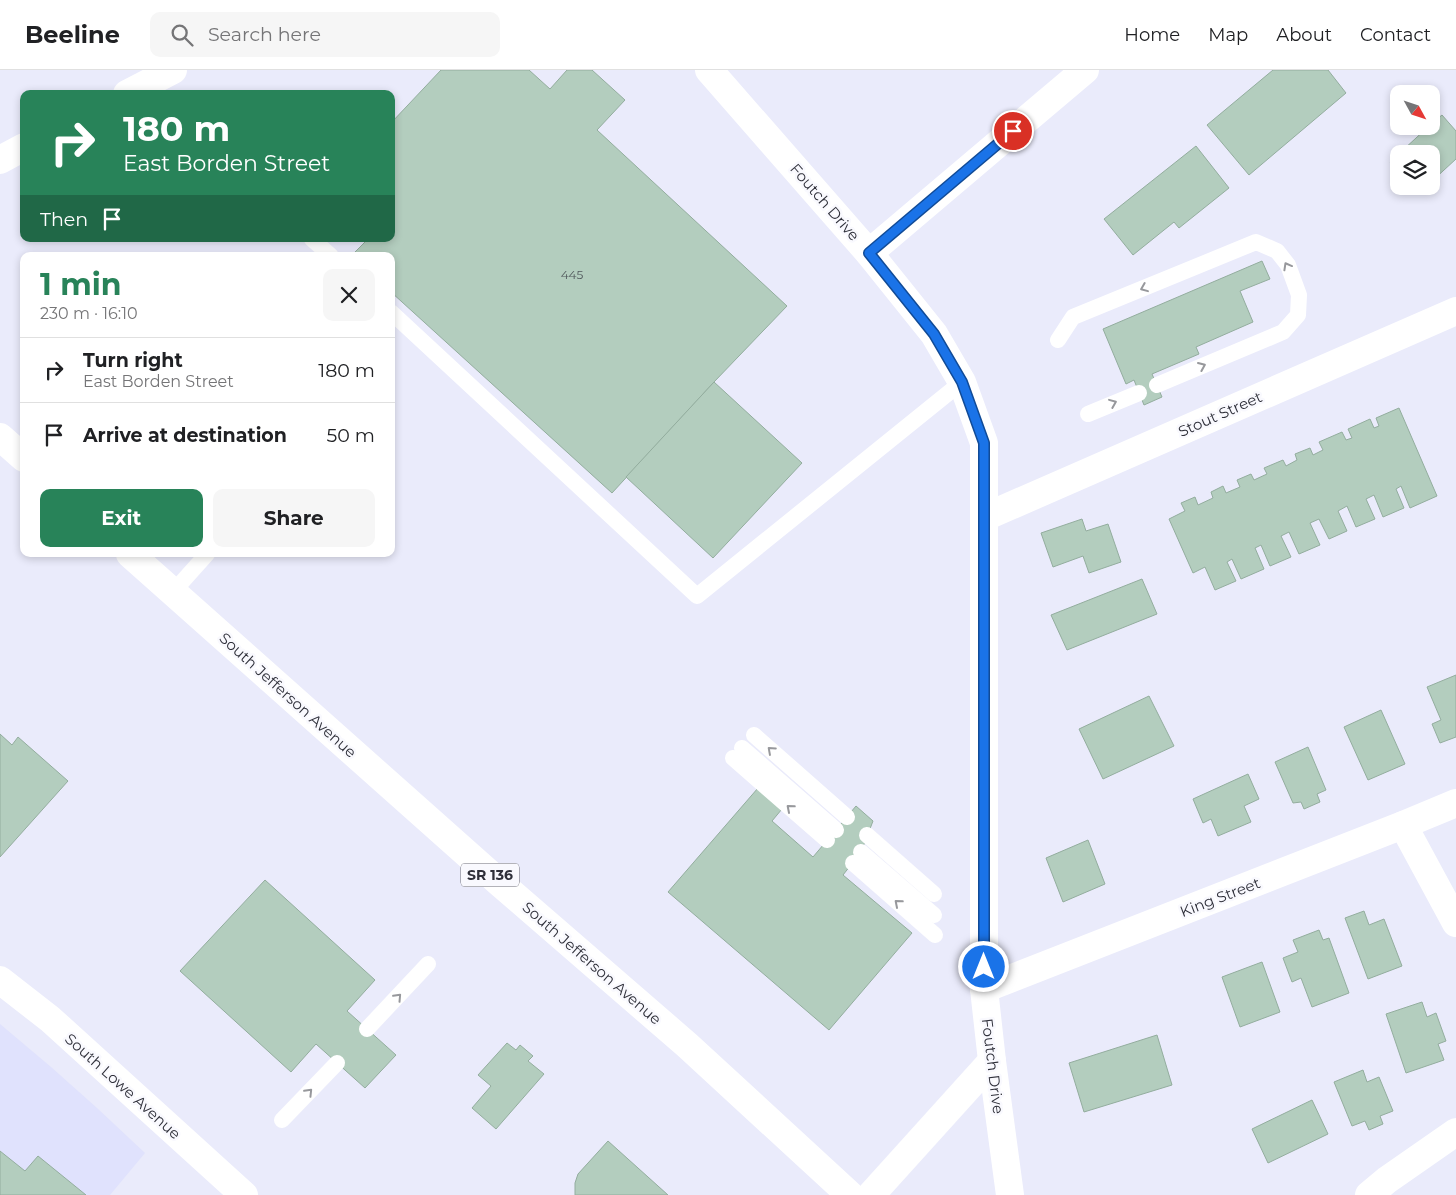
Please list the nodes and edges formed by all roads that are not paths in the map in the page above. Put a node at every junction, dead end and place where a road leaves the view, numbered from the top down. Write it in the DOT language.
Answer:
graph roads {
  1 [pos="709,70"];
  2 [pos="1085,70"];
  3 [pos="164,81"];
  4 [pos="138,90"];
  5 [pos="20,150"];
  6 [pos="0,160"];
  7 [pos="315,242"];
  8 [pos="327,252"];
  9 [pos="869,253"];
  10 [pos="1456,311"];
  11 [pos="395,316"];
  12 [pos="1058,340"];
  13 [pos="962,382"];
  14 [pos="1157,385"];
  15 [pos="1139,393"];
  16 [pos="1088,414"];
  17 [pos="0,437"];
  18 [pos="20,454"];
  19 [pos="985,517"];
  20 [pos="133,557"];
  21 [pos="204,557"];
  22 [pos="173,592"];
  23 [pos="754,735"];
  24 [pos="738,753"];
  25 [pos="1456,803"];
  26 [pos="1403,825"];
  27 [pos="867,835"];
  28 [pos="934,894"];
  29 [pos="934,915"];
  30 [pos="1456,924"];
  31 [pos="935,935"];
  32 [pos="428,964"];
  33 [pos="0,980"];
  34 [pos="984,989"];
  35 [pos="367,1029"];
  36 [pos="992,1061"];
  37 [pos="337,1063"];
  38 [pos="282,1120"];
  39 [pos="1456,1132"];
  40 [pos="244,1195"];
  41 [pos="850,1195"];
  42 [pos="871,1195"];
  43 [pos="1010,1195"];
  44 [pos="1369,1195"];
  1 -- 9 [label="street, Foutch Drive"];
  2 -- 9 [label="street"];
  3 -- 4 [label="street"];
  5 -- 6 [label="street"];
  7 -- 8 [label="lane"];
  9 -- 13 [label="street, Foutch Drive"];
  10 -- 19 [label="street, Stout Street"];
  11 -- 13 [label="lane"];
  14 -- 12 [label="lane, one-way"];
  13 -- 19 [label="street, Foutch Drive"];
  16 -- 15 [label="lane, one-way"];
  17 -- 18 [label="street"];
  19 -- 34 [label="street, Foutch Drive"];
  20 -- 22 [label="street, South Jefferson Avenue / SR 136"];
  21 -- 22 [label="lane"];
  22 -- 41 [label="street, South Jefferson Avenue / SR 136"];
  23 -- 24 [label="lane"];
  25 -- 26 [label="street, King Street"];
  26 -- 30 [label="street"];
  26 -- 34 [label="street, King Street"];
  27 -- 28 [label="lane"];
  31 -- 29 [label="lane, one-way"];
  35 -- 32 [label="lane, one-way"];
  33 -- 40 [label="street, South Lowe Avenue"];
  34 -- 36 [label="street, Foutch Drive"];
  36 -- 42 [label="street"];
  36 -- 43 [label="street, Foutch Drive"];
  38 -- 37 [label="lane, one-way"];
  39 -- 44 [label="street"];
}
